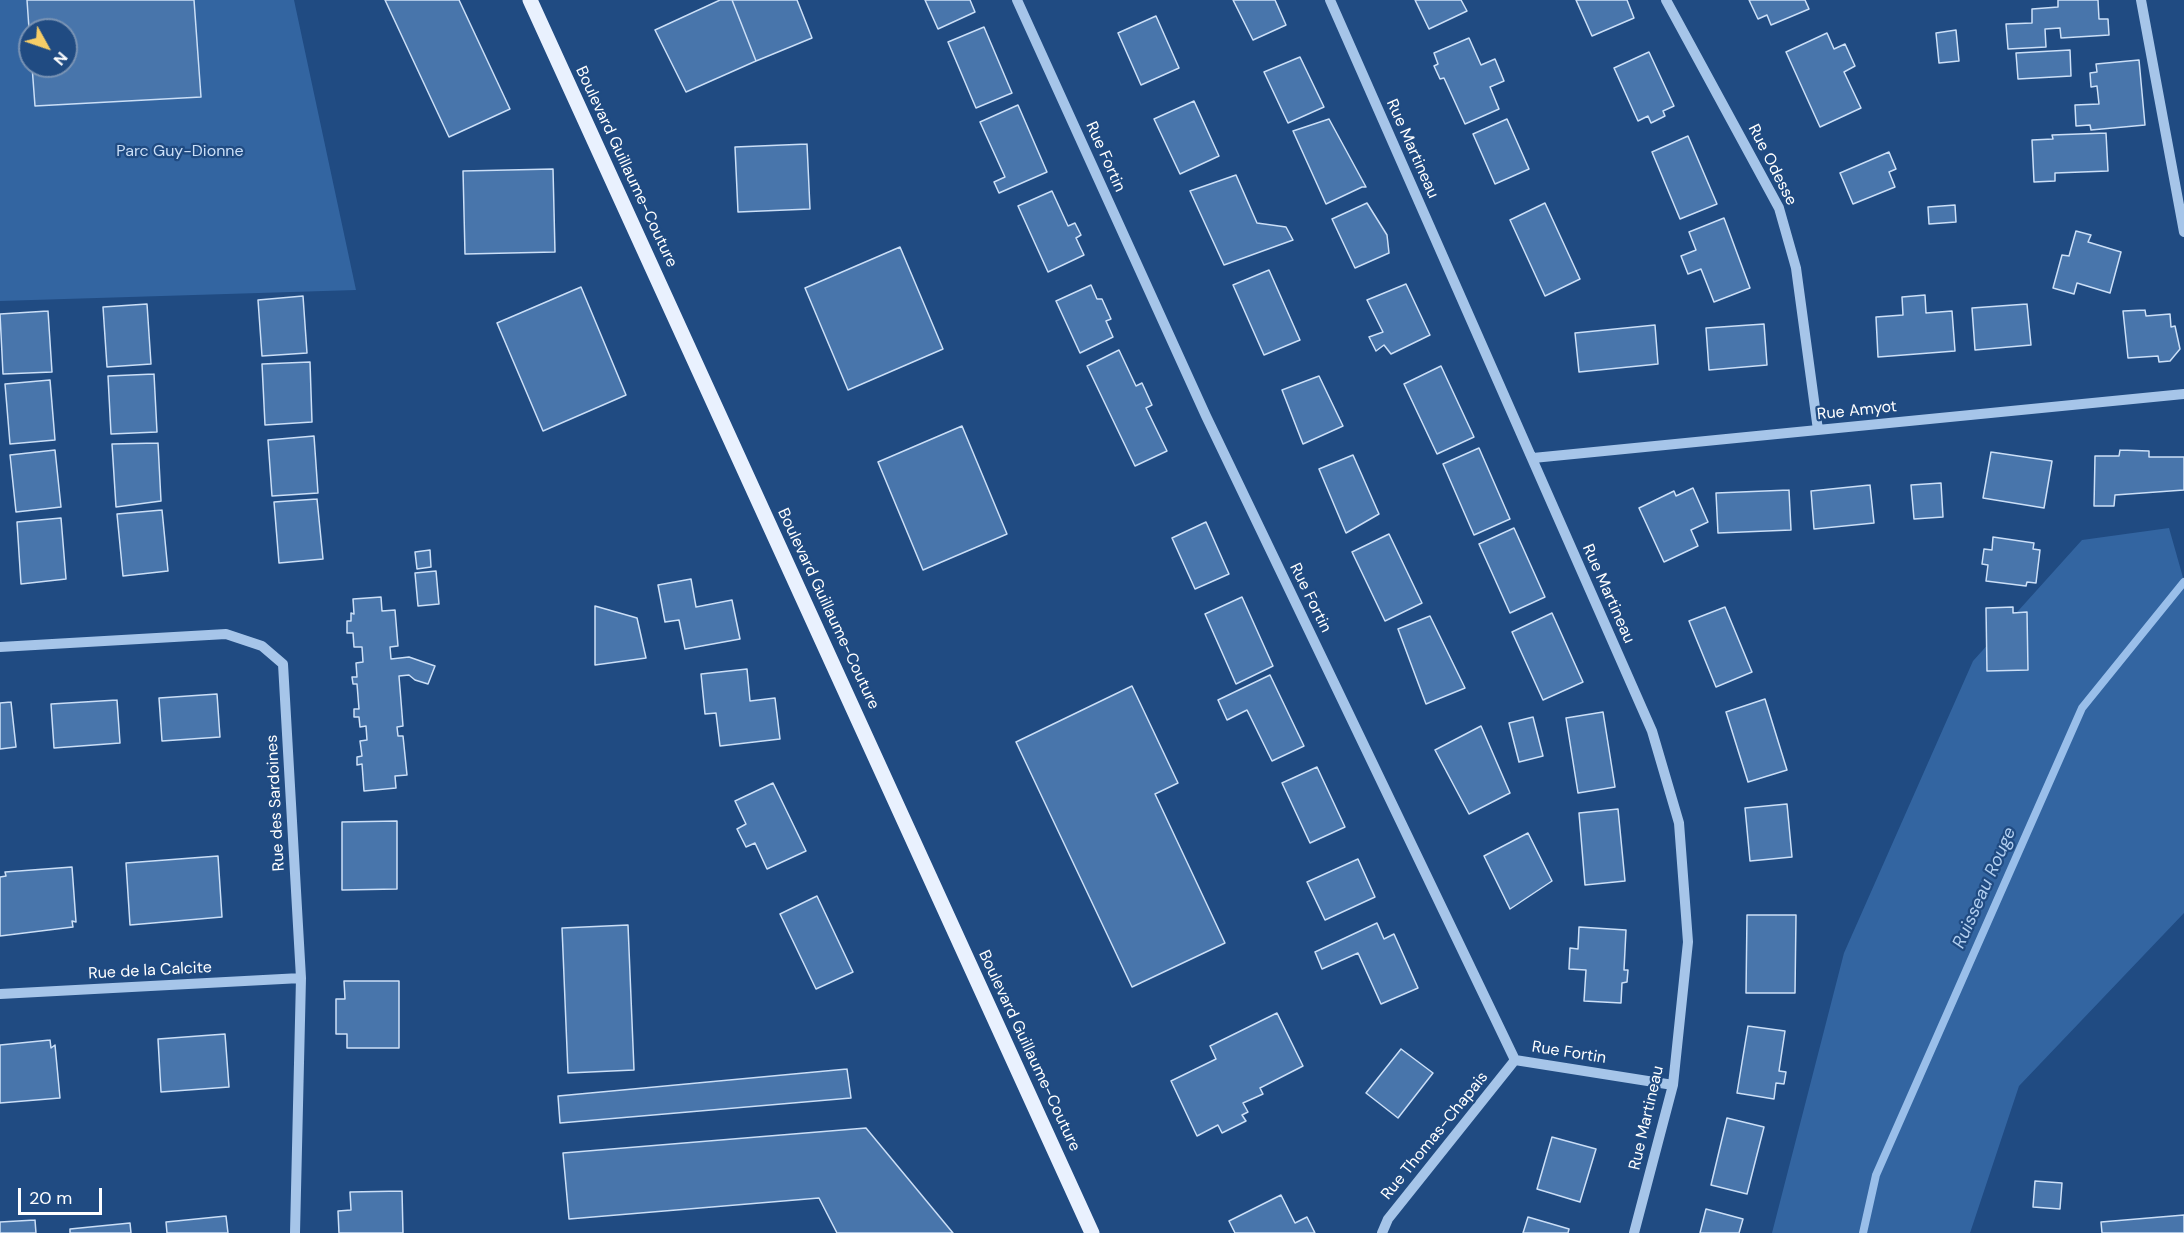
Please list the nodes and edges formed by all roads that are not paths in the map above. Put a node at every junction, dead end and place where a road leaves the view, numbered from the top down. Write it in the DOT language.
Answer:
graph roads {
  1 [pos="530,0"];
  2 [pos="1017,0"];
  3 [pos="1330,0"];
  4 [pos="1666,0"];
  5 [pos="2140,0"];
  6 [pos="2184,232"];
  7 [pos="2184,394"];
  8 [pos="1818,430"];
  9 [pos="1533,458"];
  10 [pos="0,647"];
  11 [pos="301,978"];
  12 [pos="0,994"];
  13 [pos="1515,1060"];
  14 [pos="1673,1085"];
  15 [pos="295,1233"];
  16 [pos="1092,1233"];
  17 [pos="1382,1233"];
  18 [pos="1634,1233"];
  1 -- 16 [label="main road, Boulevard Guillaume-Couture"];
  2 -- 13 [label="street, Rue Fortin"];
  3 -- 9 [label="street, Rue Martineau"];
  4 -- 8 [label="street, Rue Odesse"];
  5 -- 6 [label="street"];
  7 -- 8 [label="street, Rue Amyot"];
  8 -- 9 [label="street, Rue Amyot"];
  9 -- 14 [label="street, Rue Martineau"];
  10 -- 11 [label="street, Rue des Sardoines"];
  11 -- 12 [label="street, Rue de la Calcite"];
  11 -- 15 [label="street, Rue des Sardoines"];
  13 -- 14 [label="street, Rue Fortin"];
  13 -- 17 [label="street, Rue Thomas-Chapais"];
  14 -- 18 [label="street, Rue Martineau"];
}
